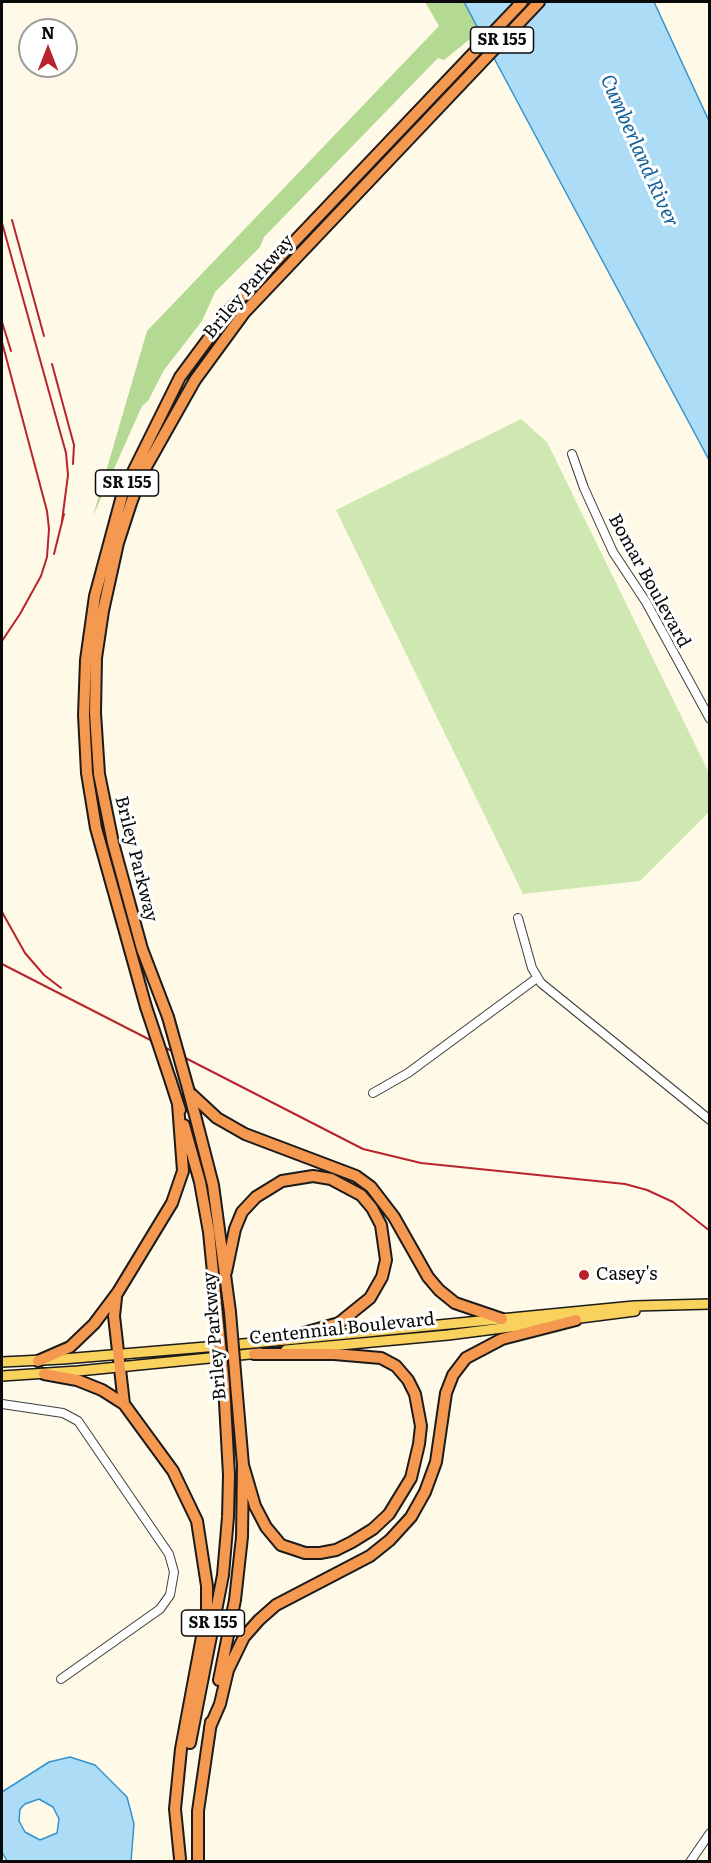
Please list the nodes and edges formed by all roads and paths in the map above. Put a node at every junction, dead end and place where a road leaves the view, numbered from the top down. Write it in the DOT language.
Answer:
graph roads {
  1 [pos="522,2"];
  2 [pos="539,2"];
  3 [pos="572,454"];
  4 [pos="710,719"];
  5 [pos="518,918"];
  6 [pos="537,978"];
  7 [pos="189,1092"];
  8 [pos="373,1093"];
  9 [pos="178,1104"];
  10 [pos="710,1120"];
  11 [pos="226,1272"];
  12 [pos="118,1292"];
  13 [pos="710,1304"];
  14 [pos="649,1307"];
  15 [pos="502,1319"];
  16 [pos="576,1320"];
  17 [pos="279,1340"];
  18 [pos="119,1354"];
  19 [pos="254,1354"];
  20 [pos="38,1361"];
  21 [pos="2,1362"];
  22 [pos="120,1367"];
  23 [pos="44,1374"];
  24 [pos="2,1376"];
  25 [pos="2,1404"];
  26 [pos="124,1404"];
  27 [pos="243,1465"];
  28 [pos="61,1679"];
  29 [pos="210,1727"];
  30 [pos="710,1833"];
  31 [pos="180,1860"];
  32 [pos="198,1862"];
  33 [pos="690,1862"];
  1 -- 9 [label="highway, Briley Parkway / SR 155, bridge"];
  2 -- 7 [label="highway, Briley Parkway / SR 155, bridge"];
  3 -- 4 [label="street, Bomar Boulevard"];
  5 -- 6 [label="street"];
  6 -- 8 [label="street"];
  6 -- 10 [label="street"];
  7 -- 11 [label="highway, Briley Parkway / SR 155"];
  7 -- 15 [label="highway"];
  9 -- 12 [label="highway"];
  9 -- 31 [label="highway, Briley Parkway / SR 155, bridge"];
  11 -- 17 [label="highway"];
  11 -- 27 [label="highway, Briley Parkway / SR 155, bridge"];
  12 -- 18 [label="highway"];
  12 -- 20 [label="highway"];
  13 -- 14 [label="main road, Centennial Boulevard"];
  14 -- 15 [label="main road, Centennial Boulevard"];
  14 -- 16 [label="main road, Centennial Boulevard"];
  15 -- 17 [label="main road, Centennial Boulevard"];
  16 -- 19 [label="main road, Centennial Boulevard"];
  16 -- 29 [label="highway"];
  17 -- 18 [label="main road, Centennial Boulevard"];
  18 -- 20 [label="main road, Centennial Boulevard"];
  18 -- 22 [label="highway"];
  19 -- 22 [label="main road, Centennial Boulevard"];
  19 -- 27 [label="highway"];
  20 -- 21 [label="main road, Centennial Boulevard"];
  22 -- 23 [label="main road, Centennial Boulevard"];
  22 -- 26 [label="highway"];
  23 -- 24 [label="main road, Centennial Boulevard"];
  23 -- 26 [label="highway"];
  25 -- 28 [label="street"];
  26 -- 31 [label="highway"];
  27 -- 29 [label="highway, Briley Parkway / SR 155"];
  29 -- 32 [label="highway, Briley Parkway / SR 155"];
  30 -- 33 [label="street"];
}
